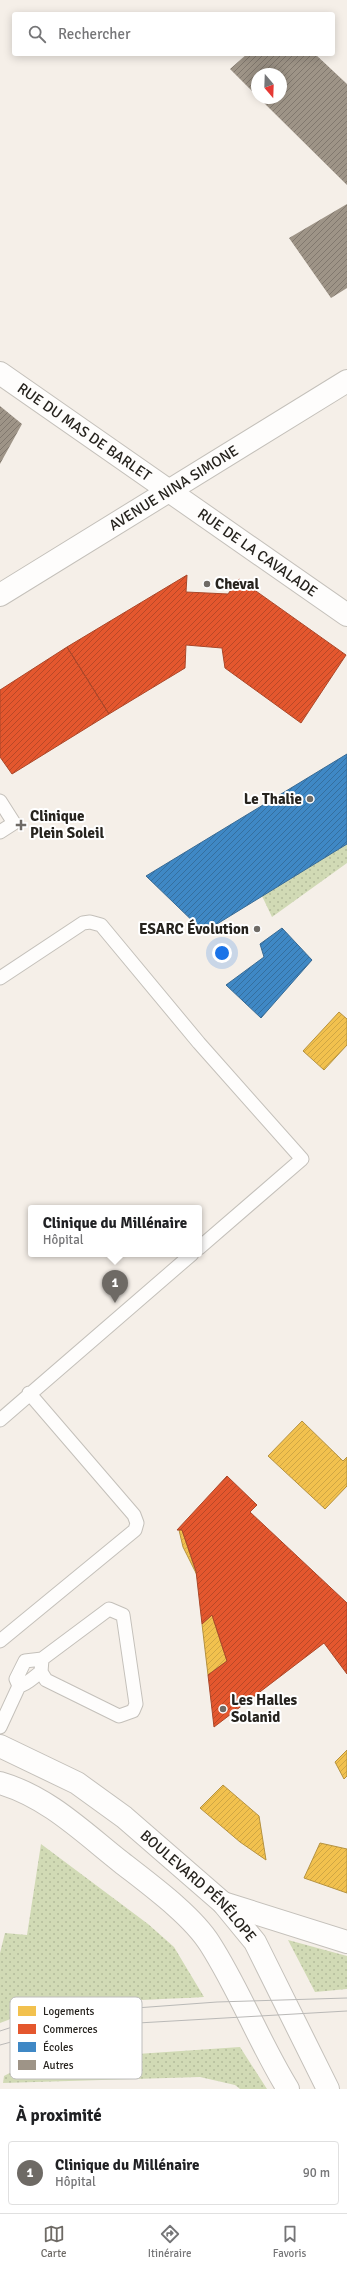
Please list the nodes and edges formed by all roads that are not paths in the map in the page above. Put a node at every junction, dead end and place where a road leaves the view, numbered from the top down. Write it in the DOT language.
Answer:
graph roads {
  1 [pos="0,373"];
  2 [pos="347,381"];
  3 [pos="168,491"];
  4 [pos="0,595"];
  5 [pos="347,615"];
  6 [pos="0,801"];
  7 [pos="0,832"];
  8 [pos="0,978"];
  9 [pos="202,1245"];
  10 [pos="188,1257"];
  11 [pos="29,1393"];
  12 [pos="0,1420"];
  13 [pos="0,1641"];
  14 [pos="42,1659"];
  15 [pos="41,1672"];
  16 [pos="19,1686"];
  17 [pos="0,1727"];
  18 [pos="0,1746"];
  19 [pos="0,1783"];
  20 [pos="223,1904"];
  21 [pos="347,1942"];
  22 [pos="288,2089"];
  23 [pos="328,2089"];
  1 -- 3 [label="main road, RUE DU MAS DE BARLET"];
  2 -- 3 [label="main road, AVENUE NINA SIMONE"];
  3 -- 4 [label="main road, AVENUE NINA SIMONE"];
  3 -- 5 [label="main road, RUE DE LA CAVALADE"];
  6 -- 7 [label="lane"];
  8 -- 9 [label="lane"];
  10 -- 11 [label="lane"];
  11 -- 12 [label="lane"];
  11 -- 13 [label="lane"];
  14 -- 15 [label="lane"];
  14 -- 15 [label="lane"];
  14 -- 16 [label="lane"];
  15 -- 16 [label="lane"];
  16 -- 17 [label="lane"];
  18 -- 20 [label="main road, BOULEVARD PÉNÉLOPE"];
  19 -- 22 [label="main road, BOULEVARD PÉNÉLOPE"];
  20 -- 21 [label="main road"];
  20 -- 23 [label="main road, BOULEVARD PÉNÉLOPE"];
}
